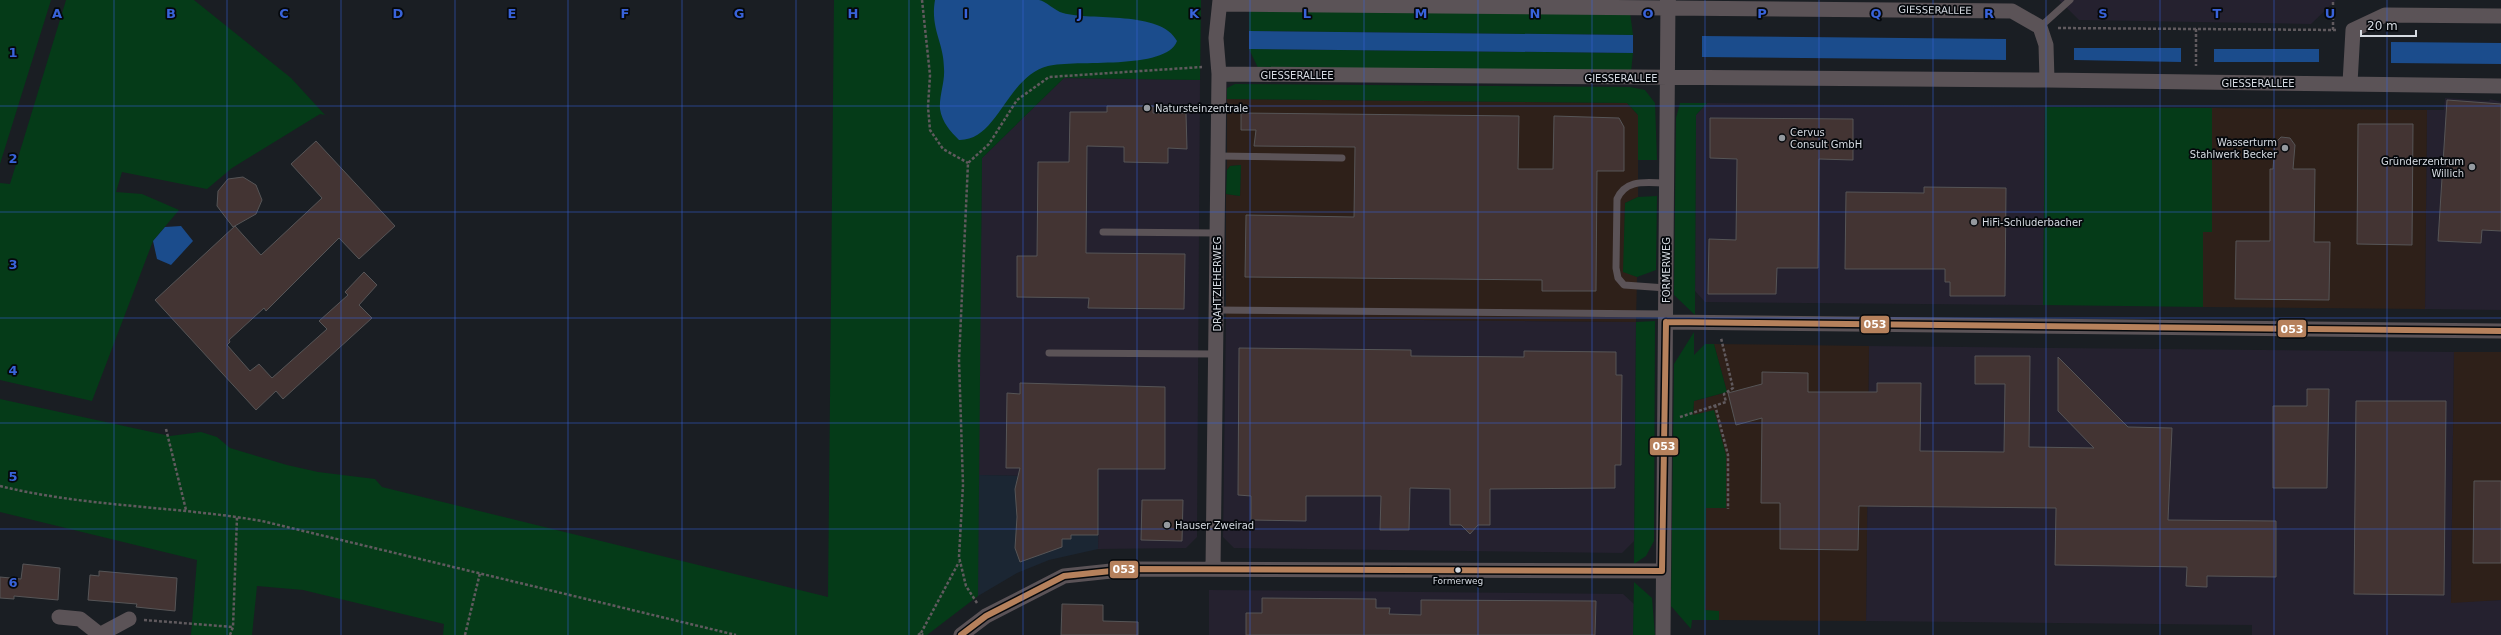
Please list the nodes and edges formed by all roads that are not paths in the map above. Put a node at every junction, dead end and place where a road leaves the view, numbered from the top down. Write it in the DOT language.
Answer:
graph roads {
  1 [pos="2070,0"];
  2 [pos="1220,2"];
  3 [pos="1420,3"];
  4 [pos="1668,4"];
  5 [pos="2501,16"];
  6 [pos="2040,27"];
  7 [pos="1219,74"];
  8 [pos="1668,78"];
  9 [pos="2047,80"];
  10 [pos="2350,83"];
  11 [pos="2501,86"];
  12 [pos="1218,156"];
  13 [pos="1342,158"];
  14 [pos="1666,183"];
  15 [pos="1103,232"];
  16 [pos="1217,233"];
  17 [pos="1666,288"];
  18 [pos="1216,310"];
  19 [pos="1666,318"];
  20 [pos="2501,331"];
  21 [pos="1049,353"];
  22 [pos="1216,354"];
  23 [pos="1213,569"];
  24 [pos="1662,571"];
  25 [pos="59,617"];
  26 [pos="129,619"];
  27 [pos="99,634"];
  28 [pos="961,635"];
  29 [pos="1663,635"];
  1 -- 6 [label="lane"];
  2 -- 3 [label="street, GIESSERALLEE"];
  2 -- 7 [label="street, DRAHTZIEHERWEG"];
  3 -- 4 [label="street, GIESSERALLEE"];
  4 -- 6 [label="street, GIESSERALLEE"];
  4 -- 8 [label="street, FORMERWEG"];
  5 -- 10 [label="street"];
  6 -- 9 [label="street"];
  7 -- 8 [label="street, GIESSERALLEE"];
  7 -- 12 [label="street, DRAHTZIEHERWEG"];
  8 -- 9 [label="street, GIESSERALLEE"];
  8 -- 14 [label="street, FORMERWEG"];
  9 -- 10 [label="street, GIESSERALLEE"];
  10 -- 11 [label="street, GIESSERALLEE"];
  12 -- 13 [label="lane"];
  12 -- 16 [label="street, DRAHTZIEHERWEG"];
  14 -- 17 [label="street, FORMERWEG"];
  14 -- 17 [label="lane"];
  15 -- 16 [label="lane"];
  16 -- 18 [label="street, DRAHTZIEHERWEG"];
  17 -- 19 [label="street, FORMERWEG"];
  18 -- 19 [label="lane"];
  18 -- 22 [label="street, DRAHTZIEHERWEG"];
  19 -- 20 [label="street"];
  19 -- 24 [label="street, FORMERWEG"];
  21 -- 22 [label="lane"];
  22 -- 23 [label="street, DRAHTZIEHERWEG"];
  23 -- 24 [label="street"];
  23 -- 28 [label="street"];
  24 -- 29 [label="street, FORMERWEG"];
  25 -- 27 [label="street"];
  26 -- 27 [label="street"];
}
